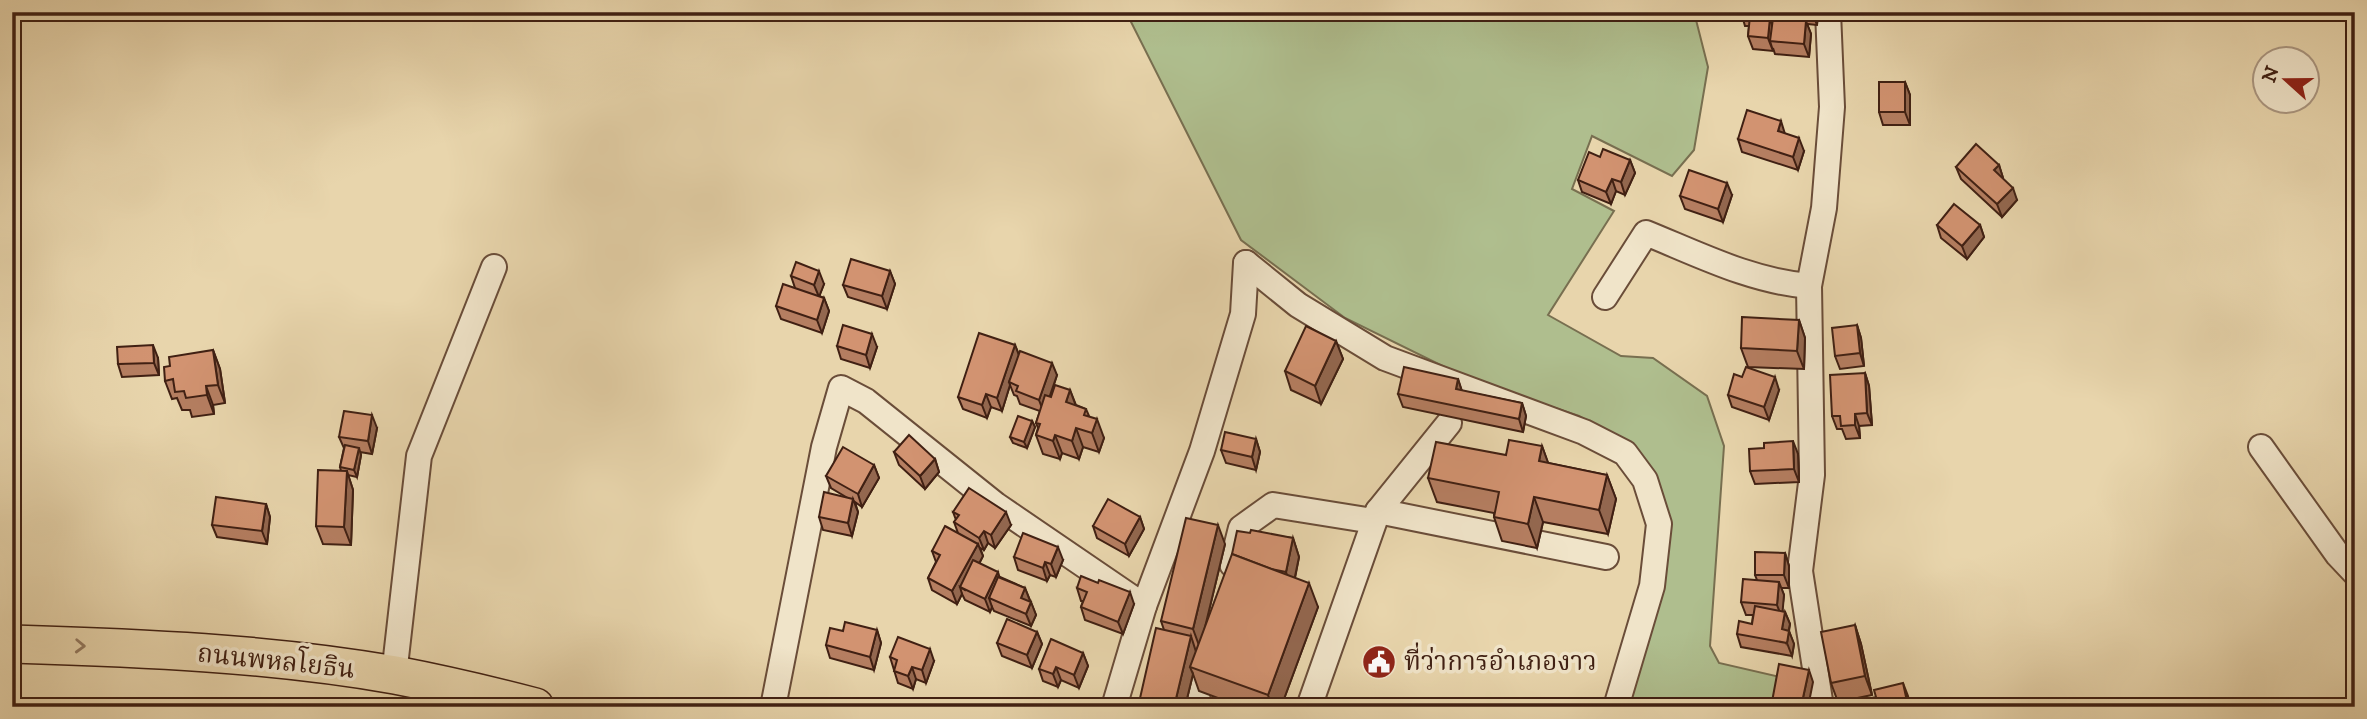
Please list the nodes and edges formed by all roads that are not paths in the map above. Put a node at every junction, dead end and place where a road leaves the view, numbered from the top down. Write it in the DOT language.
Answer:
graph roads {
  1 [pos="1828,12"];
  2 [pos="494,267"];
  3 [pos="1809,286"];
  4 [pos="1605,297"];
  5 [pos="1449,423"];
  6 [pos="2261,447"];
  7 [pos="1375,516"];
  8 [pos="1605,557"];
  9 [pos="2355,573"];
  10 [pos="1224,592"];
  11 [pos="1144,606"];
  12 [pos="1211,643"];
  13 [pos="12,644"];
  14 [pos="394,675"];
  15 [pos="535,707"];
  16 [pos="774,707"];
  17 [pos="1114,707"];
  18 [pos="1195,707"];
  19 [pos="1309,707"];
  20 [pos="1616,707"];
  21 [pos="1821,707"];
  1 -- 3 [label="street"];
  2 -- 14 [label="street"];
  3 -- 4 [label="street"];
  3 -- 21 [label="street"];
  5 -- 7 [label="street"];
  6 -- 9 [label="street"];
  7 -- 8 [label="street"];
  7 -- 10 [label="street"];
  7 -- 19 [label="street"];
  11 -- 16 [label="street"];
  11 -- 17 [label="street"];
  11 -- 20 [label="street"];
  12 -- 18 [label="street"];
  13 -- 14 [label="highway, ถนนพหลโยธิน, one-way"];
  14 -- 15 [label="highway, ถนนพหลโยธิน"];
}
